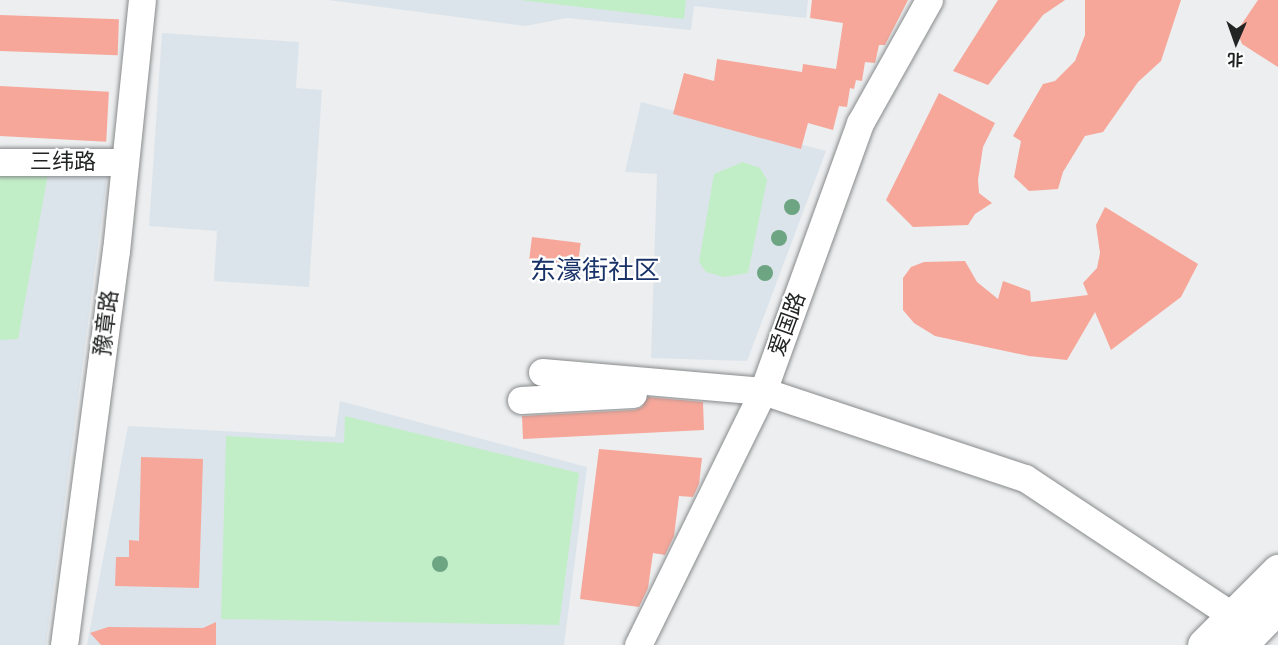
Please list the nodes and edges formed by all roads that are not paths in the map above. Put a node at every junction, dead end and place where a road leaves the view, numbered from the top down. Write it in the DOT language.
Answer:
graph roads {
  1 [pos="142,0"];
  2 [pos="929,0"];
  3 [pos="0,162"];
  4 [pos="125,162"];
  5 [pos="542,372"];
  6 [pos="736,389"];
  7 [pos="763,391"];
  8 [pos="521,400"];
  9 [pos="1278,571"];
  10 [pos="1278,606"];
  11 [pos="1236,630"];
  12 [pos="64,645"];
  13 [pos="638,645"];
  14 [pos="1204,645"];
  1 -- 4 [label="street, 豫章路"];
  2 -- 7 [label="street, 爱国路"];
  3 -- 4 [label="street, 三纬路"];
  4 -- 12 [label="street, 豫章路"];
  5 -- 6 [label="street"];
  6 -- 7 [label="street"];
  6 -- 8 [label="street"];
  7 -- 11 [label="street"];
  7 -- 13 [label="street, 爱国路"];
  9 -- 11 [label="main road"];
  10 -- 11 [label="main road"];
  11 -- 14 [label="main road"];
}
